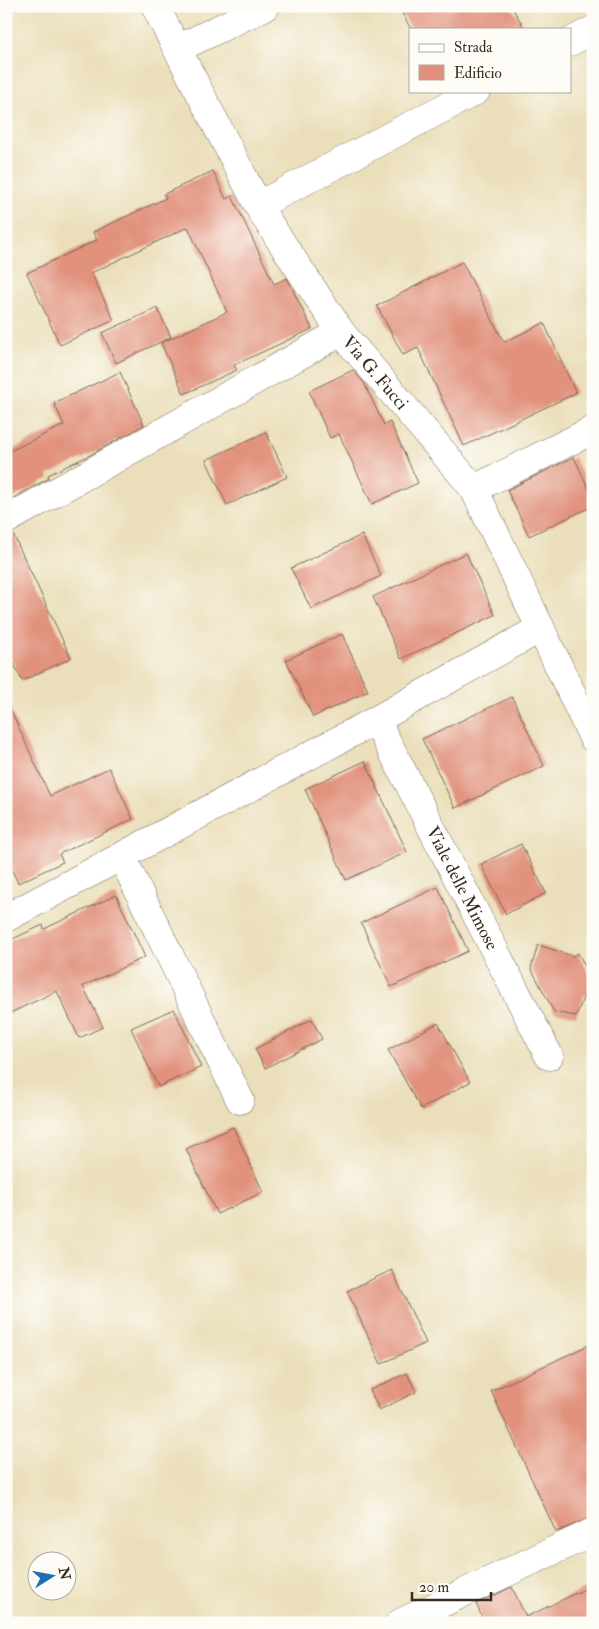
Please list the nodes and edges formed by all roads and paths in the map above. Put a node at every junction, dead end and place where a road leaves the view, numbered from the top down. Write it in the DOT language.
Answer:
graph roads {
  1 [pos="155,6"];
  2 [pos="266,6"];
  3 [pos="593,30"];
  4 [pos="572,41"];
  5 [pos="177,49"];
  6 [pos="474,92"];
  7 [pos="259,205"];
  8 [pos="341,332"];
  9 [pos="591,435"];
  10 [pos="474,489"];
  11 [pos="6,520"];
  12 [pos="541,628"];
  13 [pos="376,720"];
  14 [pos="593,738"];
  15 [pos="122,857"];
  16 [pos="6,918"];
  17 [pos="549,1056"];
  18 [pos="240,1100"];
  19 [pos="593,1532"];
  20 [pos="400,1623"];
  1 -- 5 [label="street, Via G. Fucci"];
  2 -- 5 [label="street"];
  3 -- 4 [label="street"];
  5 -- 7 [label="street, Via G. Fucci"];
  6 -- 7 [label="street"];
  7 -- 8 [label="street, Via G. Fucci"];
  8 -- 10 [label="street, Via G. Fucci"];
  8 -- 11 [label="street"];
  9 -- 10 [label="street"];
  10 -- 12 [label="street, Via G. Fucci"];
  12 -- 13 [label="street"];
  12 -- 14 [label="street, Via G. Fucci"];
  13 -- 15 [label="street"];
  13 -- 17 [label="street, Viale delle Mimose"];
  15 -- 16 [label="street"];
  15 -- 18 [label="street"];
  19 -- 20 [label="street"];
}
